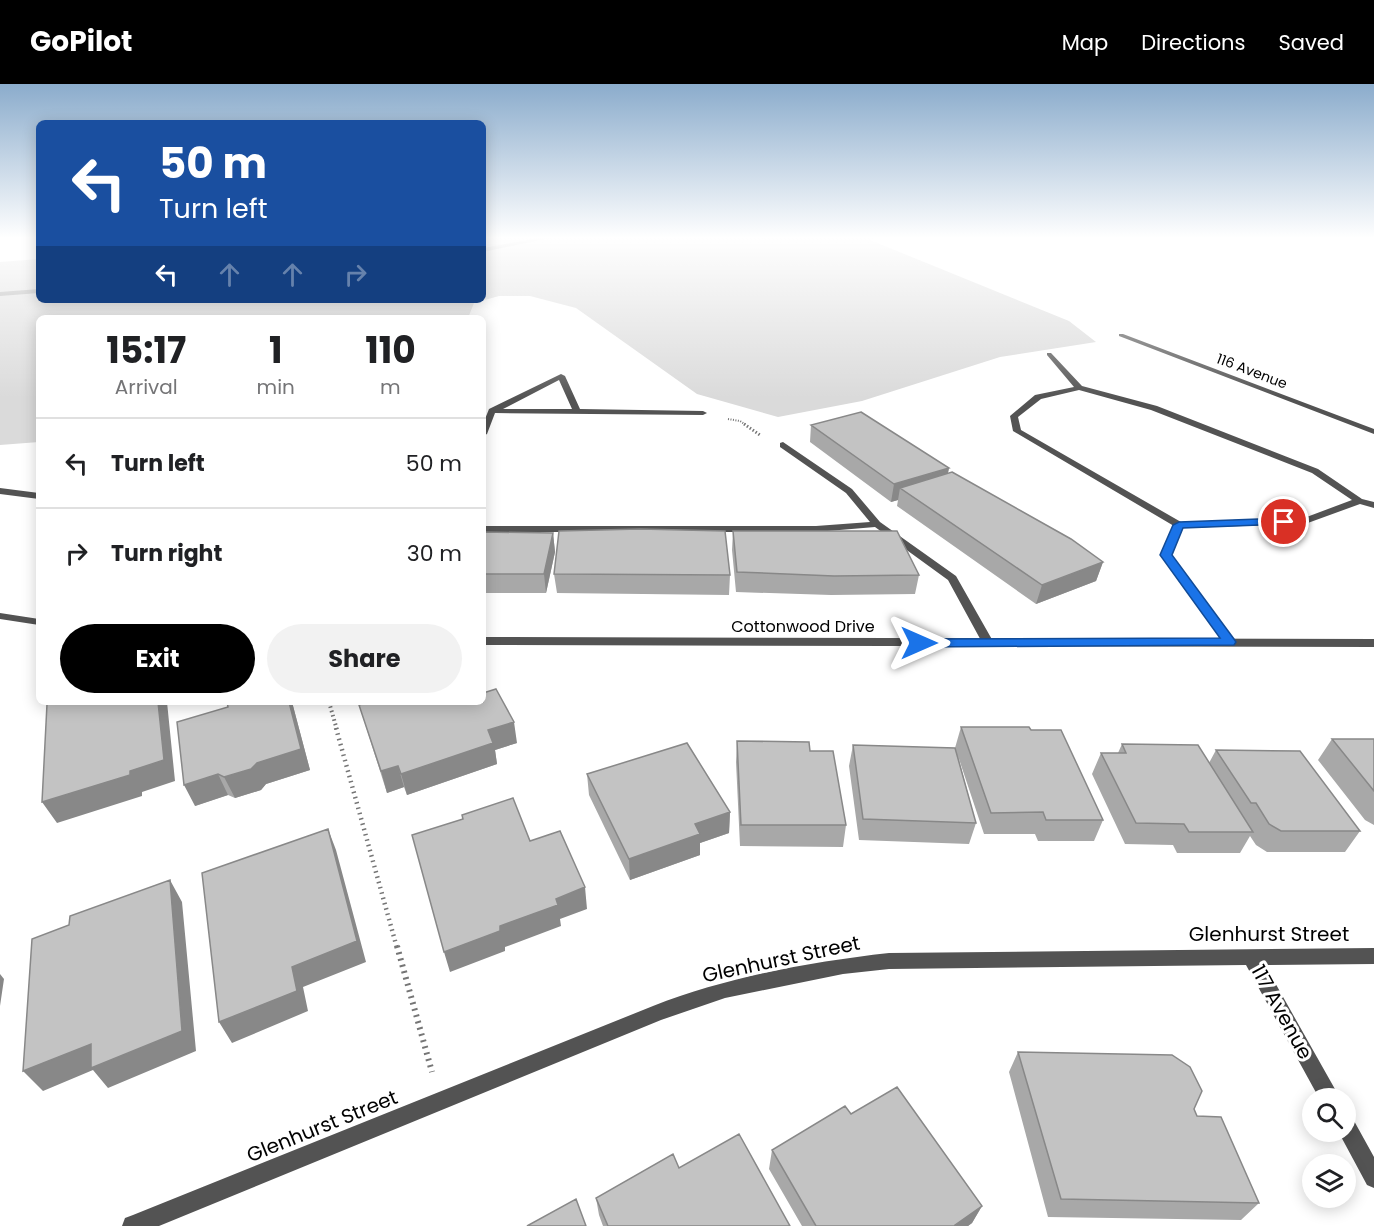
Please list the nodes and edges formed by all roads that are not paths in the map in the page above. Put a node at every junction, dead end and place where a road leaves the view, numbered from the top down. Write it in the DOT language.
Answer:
graph roads {
  1 [pos="1121,335"];
  2 [pos="1049,354"];
  3 [pos="1079,388"];
  4 [pos="492,411"];
  5 [pos="577,411"];
  6 [pos="703,413"];
  7 [pos="486,426"];
  8 [pos="1374,432"];
  9 [pos="783,445"];
  10 [pos="0,491"];
  11 [pos="36,496"];
  12 [pos="1359,501"];
  13 [pos="1374,506"];
  14 [pos="877,524"];
  15 [pos="1179,525"];
  16 [pos="486,529"];
  17 [pos="0,616"];
  18 [pos="36,622"];
  19 [pos="486,641"];
  20 [pos="1230,642"];
  21 [pos="988,643"];
  22 [pos="1374,643"];
  23 [pos="1374,956"];
  24 [pos="1251,957"];
  25 [pos="1324,1088"];
  26 [pos="1355,1142"];
  27 [pos="1374,1178"];
  28 [pos="133,1226"];
  1 -- 8 [label="street, 116 Avenue"];
  2 -- 3 [label="street"];
  3 -- 12 [label="street"];
  3 -- 15 [label="street"];
  4 -- 5 [label="street"];
  4 -- 5 [label="street"];
  4 -- 7 [label="street"];
  5 -- 6 [label="street"];
  9 -- 14 [label="street"];
  10 -- 11 [label="street"];
  12 -- 13 [label="street"];
  12 -- 15 [label="street"];
  14 -- 16 [label="street"];
  14 -- 21 [label="street"];
  15 -- 20 [label="street"];
  17 -- 18 [label="street"];
  19 -- 21 [label="street, Cottonwood Drive"];
  20 -- 21 [label="street, Cottonwood Drive"];
  20 -- 22 [label="street, Cottonwood Drive"];
  23 -- 24 [label="street, Glenhurst Street"];
  24 -- 25 [label="street, 117 Avenue"];
  24 -- 28 [label="street, Glenhurst Street"];
  26 -- 27 [label="street"];
}
